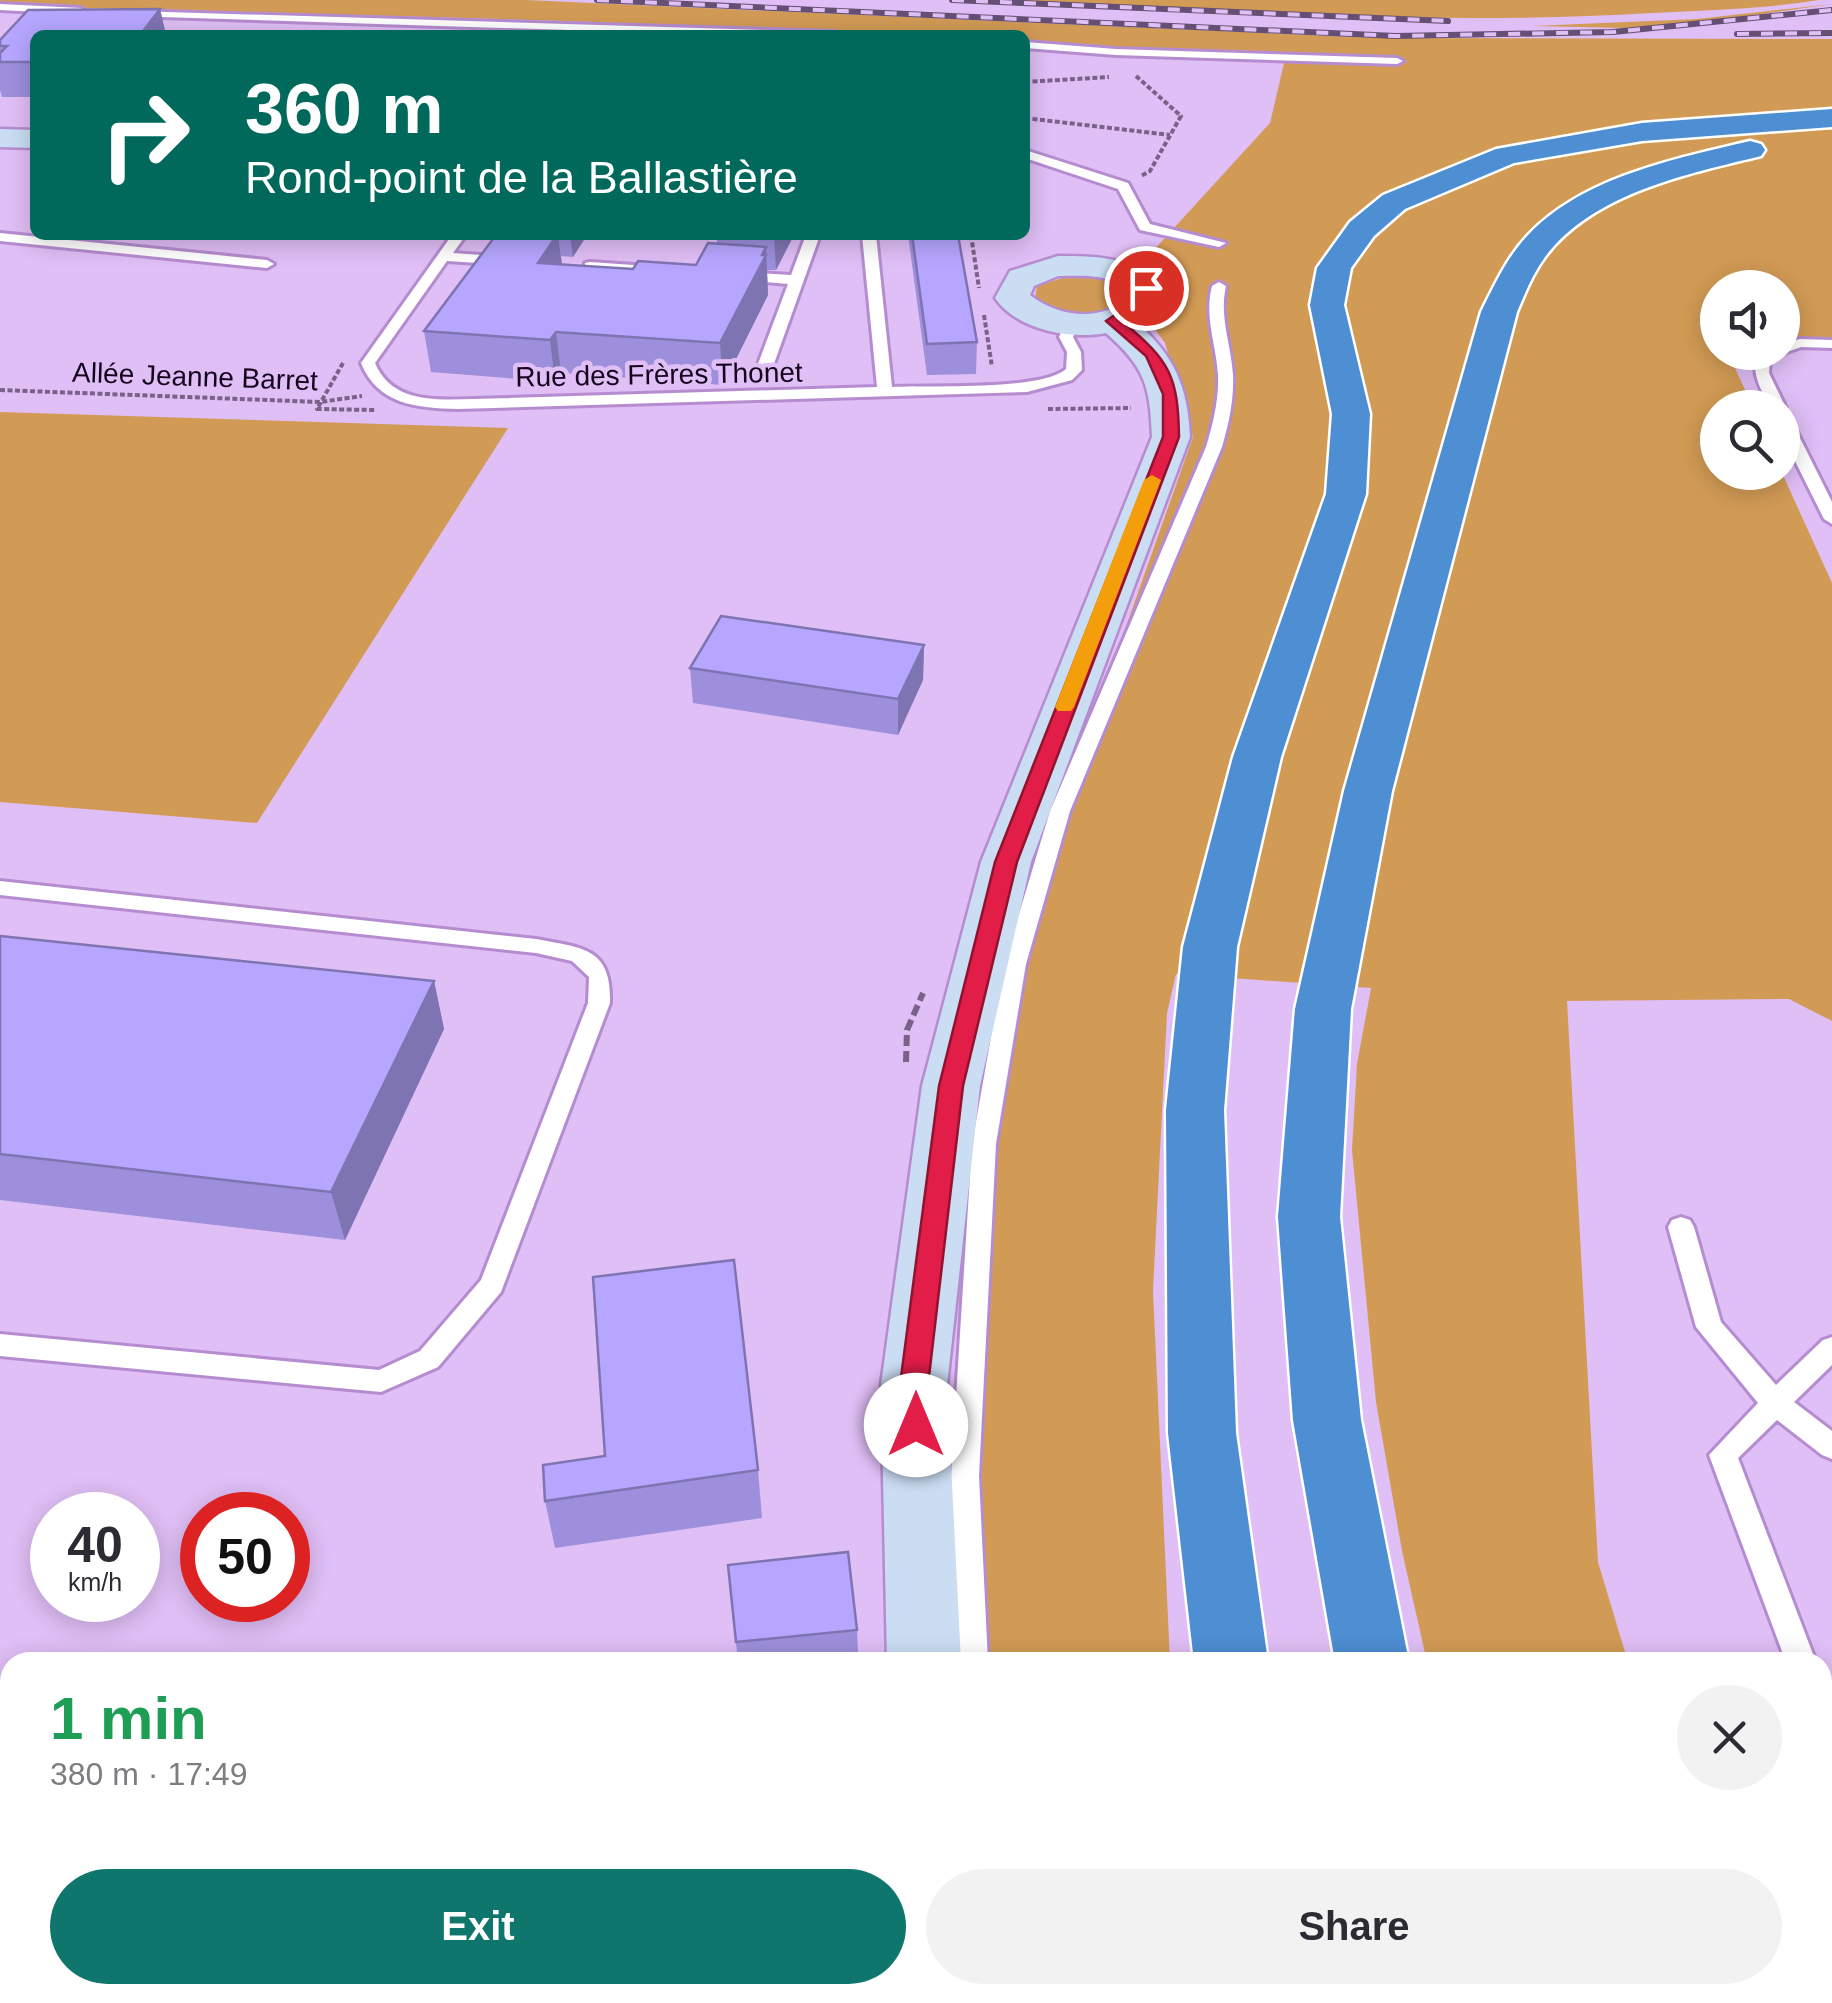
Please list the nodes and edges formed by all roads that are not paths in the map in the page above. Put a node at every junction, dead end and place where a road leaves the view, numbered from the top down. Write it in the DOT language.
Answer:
graph roads {
  1 [pos="0,7"];
  2 [pos="102,12"];
  3 [pos="118,13"];
  4 [pos="671,30"];
  5 [pos="1030,46"];
  6 [pos="1397,61"];
  7 [pos="1832,118"];
  8 [pos="1832,137"];
  9 [pos="0,138"];
  10 [pos="30,139"];
  11 [pos="1030,156"];
  12 [pos="1145,226"];
  13 [pos="0,237"];
  14 [pos="1132,238"];
  15 [pos="456,240"];
  16 [pos="811,240"];
  17 [pos="870,240"];
  18 [pos="1219,243"];
  19 [pos="444,257"];
  20 [pos="522,262"];
  21 [pos="267,264"];
  22 [pos="580,266"];
  23 [pos="679,272"];
  24 [pos="718,274"];
  25 [pos="796,280"];
  26 [pos="1219,286"];
  27 [pos="1093,322"];
  28 [pos="1800,343"];
  29 [pos="1832,344"];
  30 [pos="763,372"];
  31 [pos="885,393"];
  32 [pos="1800,454"];
  33 [pos="1832,519"];
  34 [pos="0,888"];
  35 [pos="1681,1227"];
  36 [pos="0,1345"];
  37 [pos="1832,1348"];
  38 [pos="1776,1404"];
  39 [pos="1832,1447"];
  40 [pos="924,1652"];
  41 [pos="973,1652"];
  42 [pos="1230,1652"];
  43 [pos="1370,1652"];
  44 [pos="1798,1652"];
  1 -- 2 [label="lane"];
  3 -- 4 [label="lane"];
  5 -- 6 [label="lane"];
  7 -- 42 [label="highway"];
  8 -- 43 [label="highway"];
  9 -- 10 [label="main road"];
  11 -- 12 [label="lane"];
  12 -- 14 [label="lane"];
  12 -- 18 [label="lane"];
  13 -- 21 [label="lane"];
  15 -- 19 [label="lane"];
  16 -- 25 [label="lane"];
  17 -- 31 [label="lane"];
  19 -- 20 [label="lane"];
  19 -- 31 [label="lane, Rue des Frères Thonet"];
  22 -- 23 [label="lane"];
  24 -- 25 [label="lane"];
  25 -- 30 [label="lane"];
  26 -- 41 [label="lane"];
  27 -- 27 [label="main road"];
  27 -- 31 [label="lane, Rue des Frères Thonet"];
  27 -- 40 [label="main road"];
  28 -- 29 [label="lane"];
  32 -- 33 [label="lane"];
  34 -- 36 [label="lane"];
  35 -- 38 [label="lane"];
  37 -- 38 [label="lane"];
  38 -- 39 [label="lane"];
  38 -- 44 [label="lane"];
}
